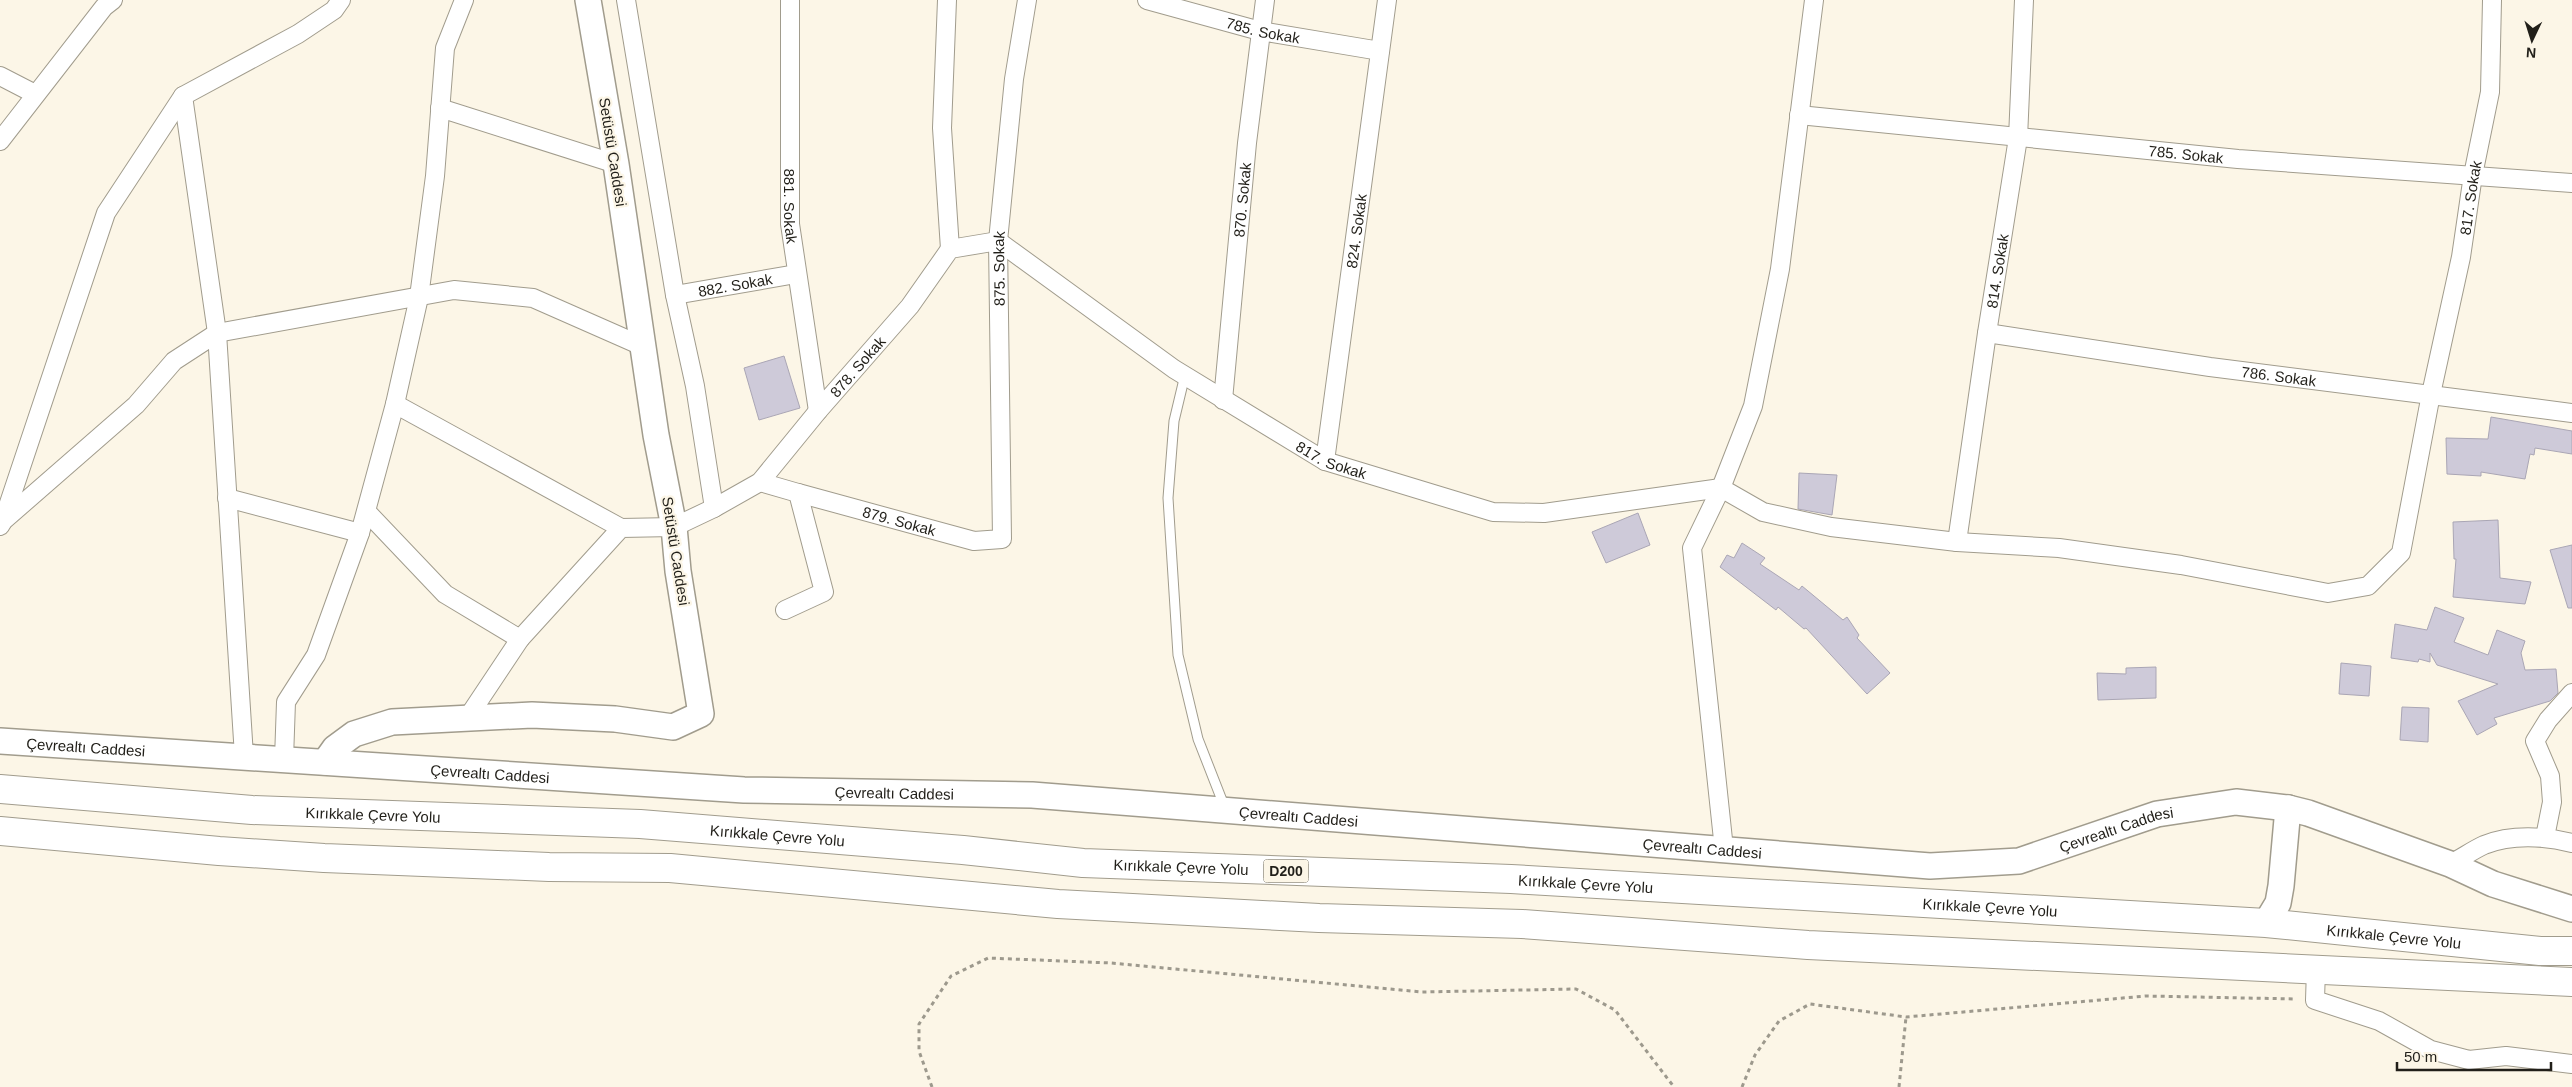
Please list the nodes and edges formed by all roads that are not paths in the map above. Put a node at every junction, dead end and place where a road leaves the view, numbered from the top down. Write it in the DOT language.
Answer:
graph roads {
  1 [pos="114,0"];
  2 [pos="341,0"];
  3 [pos="464,0"];
  4 [pos="588,0"];
  5 [pos="626,0"];
  6 [pos="790,0"];
  7 [pos="947,0"];
  8 [pos="1027,0"];
  9 [pos="1147,0"];
  10 [pos="1265,0"];
  11 [pos="1387,0"];
  12 [pos="1814,0"];
  13 [pos="2024,0"];
  14 [pos="2492,0"];
  15 [pos="1260,31"];
  16 [pos="1380,52"];
  17 [pos="0,76"];
  18 [pos="35,94"];
  19 [pos="183,96"];
  20 [pos="440,108"];
  21 [pos="1800,115"];
  22 [pos="2018,138"];
  23 [pos="0,141"];
  24 [pos="616,164"];
  25 [pos="2473,175"];
  26 [pos="2572,183"];
  27 [pos="998,241"];
  28 [pos="950,249"];
  29 [pos="796,274"];
  30 [pos="675,295"];
  31 [pos="419,297"];
  32 [pos="217,333"];
  33 [pos="1987,333"];
  34 [pos="642,346"];
  35 [pos="1184,375"];
  36 [pos="2431,394"];
  37 [pos="1223,400"];
  38 [pos="395,404"];
  39 [pos="818,411"];
  40 [pos="2572,413"];
  41 [pos="1325,461"];
  42 [pos="760,482"];
  43 [pos="1721,488"];
  44 [pos="798,493"];
  45 [pos="227,498"];
  46 [pos="714,508"];
  47 [pos="367,512"];
  48 [pos="1,524"];
  49 [pos="674,527"];
  50 [pos="621,528"];
  51 [pos="360,534"];
  52 [pos="1002,539"];
  53 [pos="1957,542"];
  54 [pos="785,610"];
  55 [pos="520,639"];
  56 [pos="2572,693"];
  57 [pos="468,717"];
  58 [pos="0,741"];
  59 [pos="244,756"];
  60 [pos="284,759"];
  61 [pos="325,762"];
  62 [pos="0,789"];
  63 [pos="2288,808"];
  64 [pos="1225,810"];
  65 [pos="0,831"];
  66 [pos="2545,836"];
  67 [pos="2572,843"];
  68 [pos="1724,849"];
  69 [pos="2450,864"];
  70 [pos="2572,909"];
  71 [pos="2266,923"];
  72 [pos="2572,951"];
  73 [pos="2316,969"];
  74 [pos="2572,982"];
  75 [pos="2572,1064"];
  1 -- 18 [label="street"];
  2 -- 19 [label="street"];
  3 -- 20 [label="street"];
  4 -- 24 [label="main road, Setüstü Caddesi"];
  5 -- 30 [label="street"];
  6 -- 29 [label="street, 881. Sokak"];
  7 -- 28 [label="street"];
  8 -- 27 [label="street, 875. Sokak"];
  9 -- 15 [label="street, 785. Sokak"];
  10 -- 15 [label="street, 870. Sokak"];
  11 -- 16 [label="street, 824. Sokak"];
  12 -- 21 [label="street"];
  13 -- 22 [label="street, 814. Sokak"];
  14 -- 25 [label="street, 817. Sokak"];
  15 -- 16 [label="street, 785. Sokak"];
  15 -- 37 [label="street, 870. Sokak"];
  16 -- 41 [label="street, 824. Sokak"];
  17 -- 18 [label="street"];
  18 -- 23 [label="street"];
  19 -- 32 [label="street"];
  19 -- 48 [label="street"];
  20 -- 24 [label="street"];
  20 -- 31 [label="street"];
  21 -- 22 [label="street, 785. Sokak"];
  21 -- 43 [label="street"];
  22 -- 25 [label="street, 785. Sokak"];
  22 -- 33 [label="street, 814. Sokak"];
  24 -- 34 [label="main road, Setüstü Caddesi"];
  25 -- 26 [label="street, 785. Sokak"];
  25 -- 36 [label="street, 817. Sokak"];
  27 -- 28 [label="street"];
  27 -- 35 [label="street, 817. Sokak"];
  27 -- 52 [label="street, 875. Sokak"];
  28 -- 39 [label="street, 878. Sokak"];
  29 -- 30 [label="street, 882. Sokak"];
  29 -- 39 [label="street, 881. Sokak"];
  30 -- 46 [label="street"];
  31 -- 32 [label="street"];
  31 -- 34 [label="street"];
  31 -- 38 [label="street"];
  32 -- 45 [label="street"];
  32 -- 48 [label="street"];
  33 -- 36 [label="street, 786. Sokak"];
  33 -- 53 [label="street, 814. Sokak"];
  34 -- 49 [label="main road, Setüstü Caddesi"];
  35 -- 37 [label="street, 817. Sokak"];
  35 -- 64 [label="lane"];
  36 -- 40 [label="street, 786. Sokak"];
  36 -- 53 [label="street, 817. Sokak"];
  37 -- 41 [label="street, 817. Sokak"];
  38 -- 47 [label="street"];
  38 -- 50 [label="street"];
  39 -- 42 [label="street, 878. Sokak"];
  41 -- 43 [label="street, 817. Sokak"];
  42 -- 44 [label="street, 879. Sokak"];
  42 -- 46 [label="street"];
  43 -- 53 [label="street, 817. Sokak"];
  43 -- 68 [label="street"];
  44 -- 52 [label="street, 879. Sokak"];
  44 -- 54 [label="street"];
  45 -- 51 [label="street"];
  45 -- 59 [label="street"];
  46 -- 49 [label="street"];
  47 -- 51 [label="street"];
  47 -- 55 [label="street"];
  49 -- 50 [label="street"];
  49 -- 57 [label="main road, Setüstü Caddesi"];
  50 -- 55 [label="street"];
  51 -- 60 [label="street"];
  55 -- 57 [label="street"];
  56 -- 66 [label="street"];
  57 -- 61 [label="main road, Setüstü Caddesi"];
  58 -- 59 [label="main road, Çevrealtı Caddesi"];
  59 -- 60 [label="main road, Çevrealtı Caddesi"];
  60 -- 61 [label="main road, Çevrealtı Caddesi"];
  61 -- 64 [label="main road, Çevrealtı Caddesi"];
  62 -- 71 [label="highway, Kırıkkale Çevre Yolu / D200"];
  63 -- 68 [label="main road, Çevrealtı Caddesi"];
  63 -- 69 [label="main road, Çevrealtı Caddesi"];
  63 -- 71 [label="main road"];
  64 -- 68 [label="main road, Çevrealtı Caddesi"];
  65 -- 73 [label="highway"];
  66 -- 67 [label="street"];
  66 -- 69 [label="street"];
  69 -- 70 [label="main road, Çevrealtı Caddesi"];
  71 -- 72 [label="highway, Kırıkkale Çevre Yolu / D200"];
  73 -- 74 [label="highway"];
  73 -- 75 [label="street"];
}
